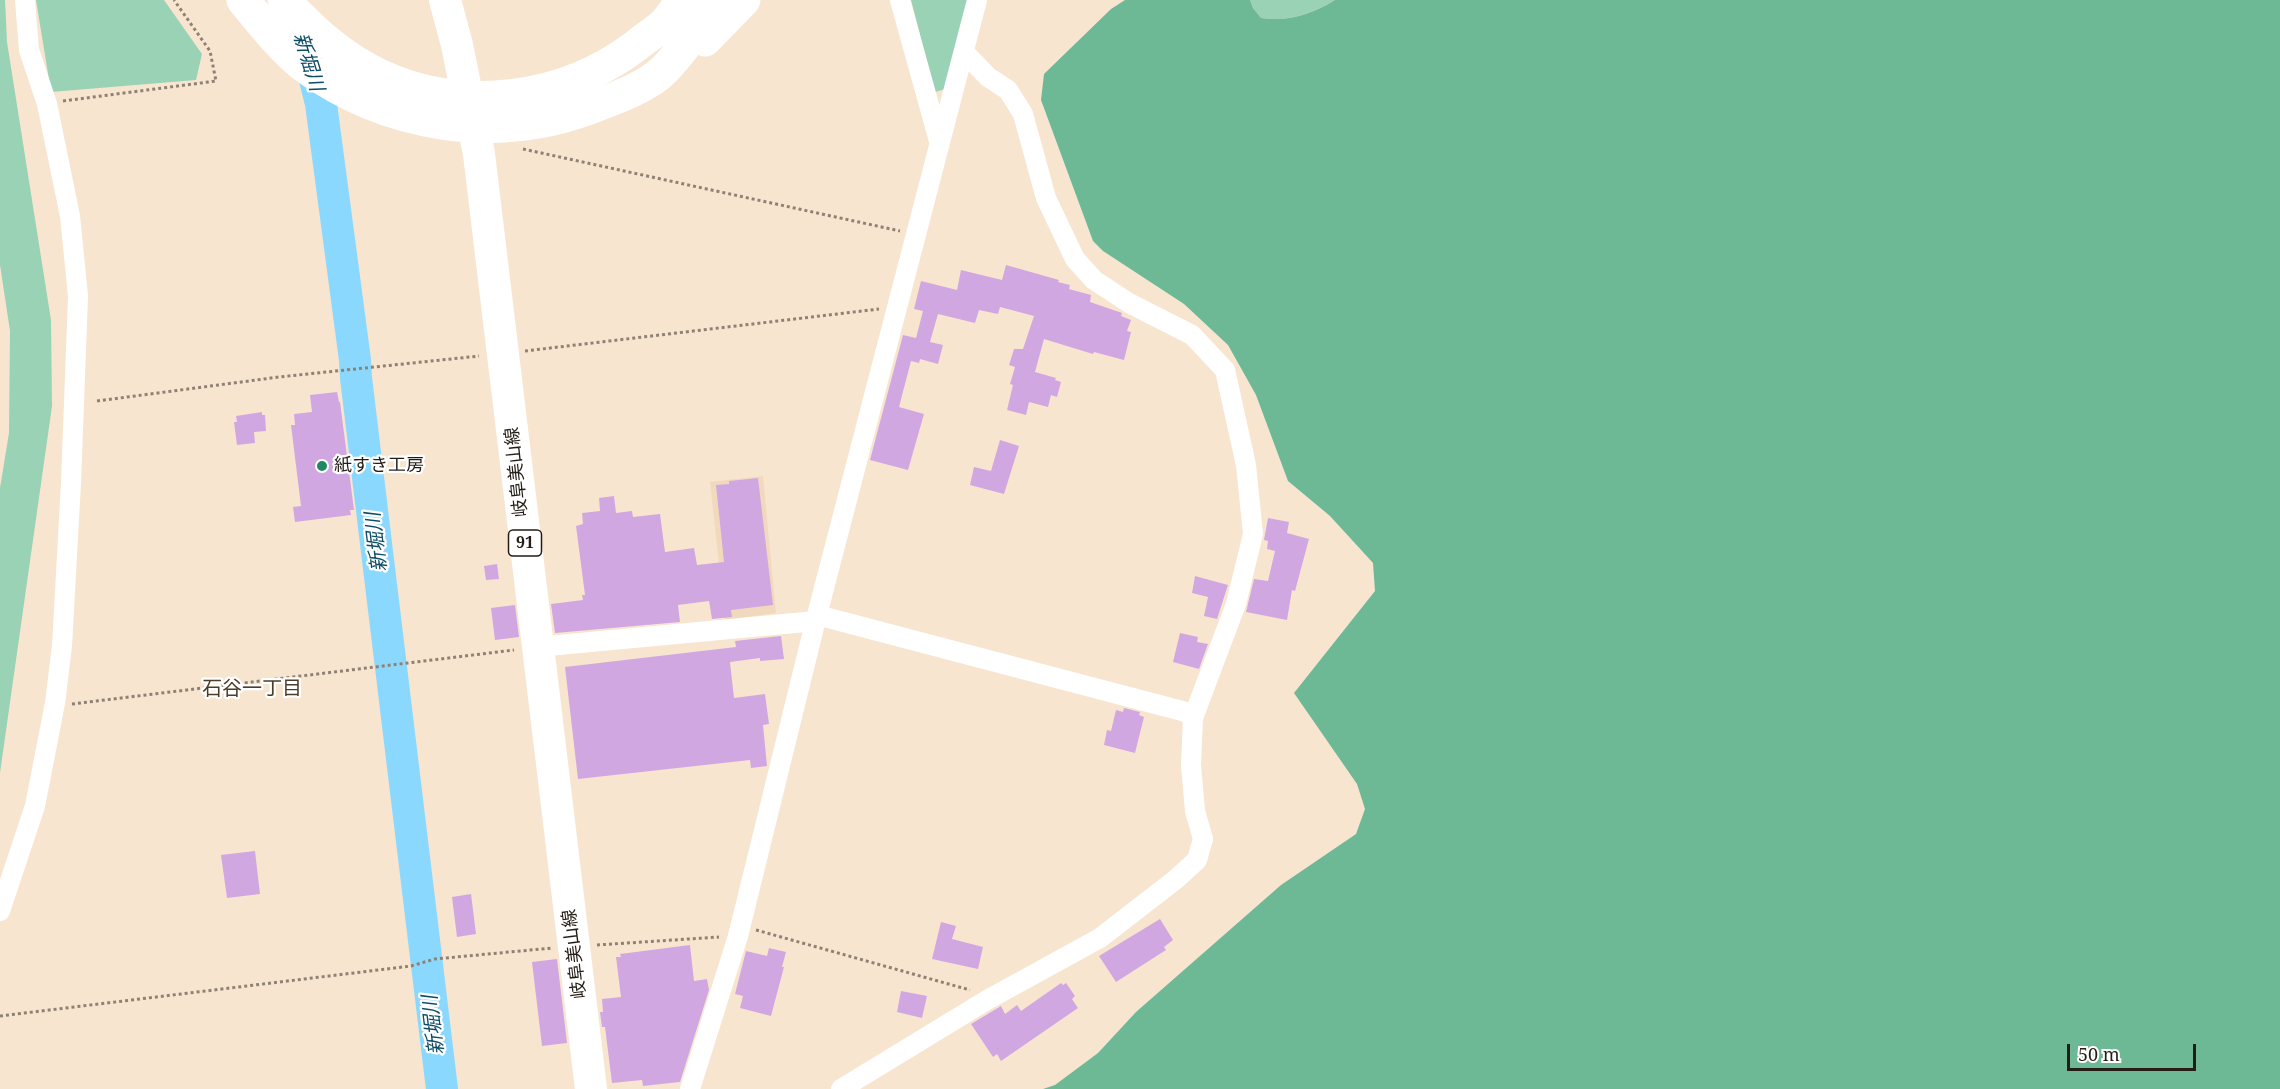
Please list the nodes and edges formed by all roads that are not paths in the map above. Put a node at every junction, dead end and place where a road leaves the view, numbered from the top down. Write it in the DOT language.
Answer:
graph roads {
  1 [pos="25,0"];
  2 [pos="284,0"];
  3 [pos="445,0"];
  4 [pos="682,0"];
  5 [pos="715,0"];
  6 [pos="744,0"];
  7 [pos="900,0"];
  8 [pos="977,0"];
  9 [pos="251,11"];
  10 [pos="964,52"];
  11 [pos="663,71"];
  12 [pos="939,141"];
  13 [pos="816,618"];
  14 [pos="537,647"];
  15 [pos="1193,718"];
  16 [pos="0,911"];
  17 [pos="591,1089"];
  18 [pos="690,1089"];
  19 [pos="841,1089"];
  1 -- 16 [label="street"];
  2 -- 4 [label="highway"];
  3 -- 14 [label="main road, 岐阜美山線 / 91"];
  5 -- 11 [label="highway"];
  6 -- 11 [label="highway"];
  7 -- 12 [label="street"];
  8 -- 10 [label="street"];
  9 -- 11 [label="highway"];
  10 -- 12 [label="street"];
  10 -- 15 [label="street"];
  12 -- 13 [label="street"];
  13 -- 14 [label="street"];
  13 -- 15 [label="street"];
  13 -- 18 [label="street"];
  14 -- 17 [label="main road, 岐阜美山線 / 91"];
  15 -- 19 [label="street"];
}
